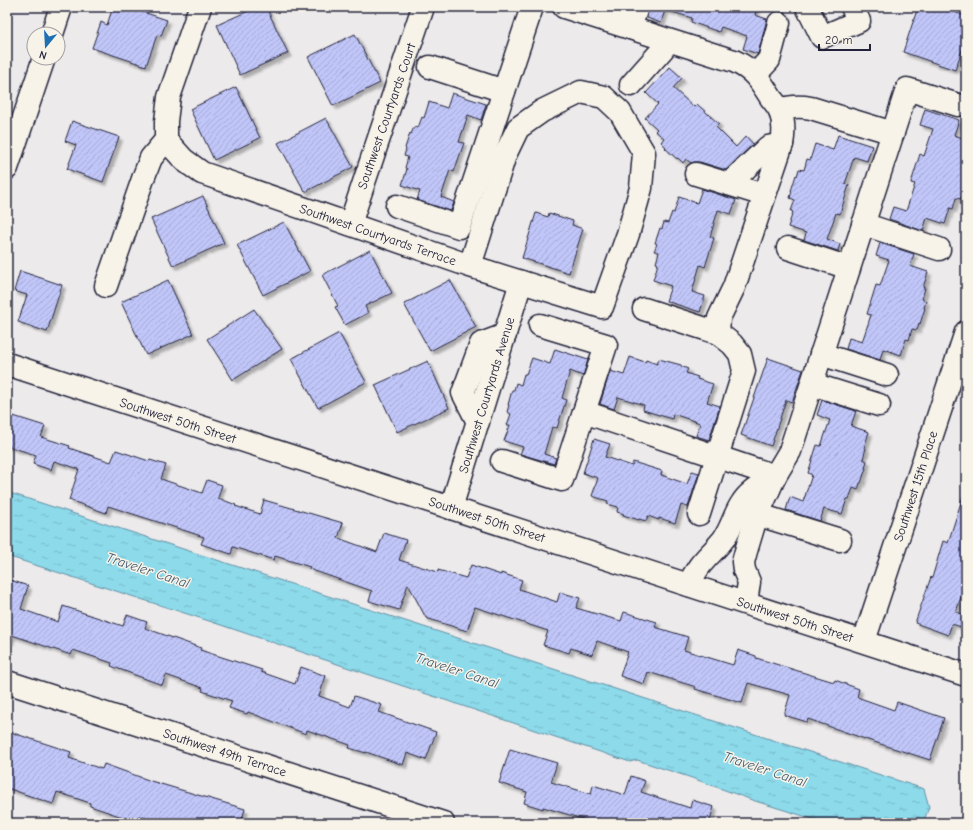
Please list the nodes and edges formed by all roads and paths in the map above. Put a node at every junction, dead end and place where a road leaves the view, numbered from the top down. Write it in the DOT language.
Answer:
graph roads {
  1 [pos="61,7"];
  2 [pos="200,7"];
  3 [pos="423,7"];
  4 [pos="532,7"];
  5 [pos="564,7"];
  6 [pos="637,7"];
  7 [pos="807,7"];
  8 [pos="852,7"];
  9 [pos="604,13"];
  10 [pos="779,23"];
  11 [pos="55,26"];
  12 [pos="630,28"];
  13 [pos="667,40"];
  14 [pos="41,66"];
  15 [pos="430,67"];
  16 [pos="756,75"];
  17 [pos="630,85"];
  18 [pos="504,91"];
  19 [pos="958,105"];
  20 [pos="780,110"];
  21 [pos="893,133"];
  22 [pos="166,140"];
  23 [pos="782,144"];
  24 [pos="7,168"];
  25 [pos="696,174"];
  26 [pos="728,184"];
  27 [pos="764,195"];
  28 [pos="398,206"];
  29 [pos="350,224"];
  30 [pos="863,224"];
  31 [pos="788,248"];
  32 [pos="939,248"];
  33 [pos="470,266"];
  34 [pos="849,268"];
  35 [pos="521,282"];
  36 [pos="106,286"];
  37 [pos="644,309"];
  38 [pos="540,325"];
  39 [pos="966,332"];
  40 [pos="718,333"];
  41 [pos="821,354"];
  42 [pos="7,364"];
  43 [pos="887,375"];
  44 [pos="812,384"];
  45 [pos="879,406"];
  46 [pos="584,412"];
  47 [pos="717,456"];
  48 [pos="502,461"];
  49 [pos="776,476"];
  50 [pos="451,508"];
  51 [pos="750,508"];
  52 [pos="699,514"];
  53 [pos="840,540"];
  54 [pos="712,552"];
  55 [pos="743,562"];
  56 [pos="689,585"];
  57 [pos="746,604"];
  58 [pos="864,641"];
  59 [pos="966,675"];
  60 [pos="7,682"];
  61 [pos="444,823"];
  1 -- 11 [label="street"];
  2 -- 22 [label="street"];
  3 -- 29 [label="street, Southwest Courtyards Court"];
  4 -- 18 [label="street"];
  5 -- 9 [label="street"];
  6 -- 12 [label="street"];
  7 -- 8 [label="street"];
  9 -- 12 [label="street"];
  10 -- 16 [label="street"];
  12 -- 13 [label="street"];
  13 -- 16 [label="street"];
  13 -- 17 [label="street"];
  14 -- 24 [label="street"];
  15 -- 18 [label="street"];
  16 -- 20 [label="street"];
  18 -- 28 [label="street"];
  19 -- 21 [label="street"];
  20 -- 21 [label="street"];
  20 -- 23 [label="street"];
  21 -- 30 [label="street"];
  22 -- 29 [label="street, Southwest Courtyards Terrace"];
  22 -- 36 [label="street"];
  23 -- 26 [label="street"];
  23 -- 27 [label="street"];
  25 -- 26 [label="street"];
  26 -- 27 [label="street"];
  27 -- 40 [label="street"];
  29 -- 33 [label="street, Southwest Courtyards Terrace"];
  30 -- 32 [label="street"];
  30 -- 34 [label="street"];
  31 -- 34 [label="street"];
  33 -- 35 [label="street, Southwest Courtyards Terrace"];
  33 -- 35 [label="street, Southwest Courtyards Terrace"];
  34 -- 41 [label="street"];
  35 -- 50 [label="street, Southwest Courtyards Avenue"];
  37 -- 40 [label="street"];
  38 -- 46 [label="street"];
  39 -- 58 [label="street, Southwest 15th Place"];
  40 -- 47 [label="street"];
  41 -- 43 [label="street"];
  41 -- 44 [label="street"];
  42 -- 50 [label="street, Southwest 50th Street"];
  44 -- 45 [label="street"];
  44 -- 49 [label="street"];
  46 -- 47 [label="street"];
  46 -- 48 [label="street"];
  47 -- 49 [label="street"];
  47 -- 52 [label="street"];
  49 -- 51 [label="street"];
  50 -- 56 [label="street, Southwest 50th Street"];
  51 -- 53 [label="street"];
  51 -- 54 [label="street"];
  51 -- 55 [label="street"];
  54 -- 55 [label="street"];
  54 -- 56 [label="street"];
  55 -- 57 [label="street"];
  56 -- 57 [label="street, Southwest 50th Street"];
  57 -- 58 [label="street, Southwest 50th Street"];
  58 -- 59 [label="street, Southwest 50th Street"];
  60 -- 61 [label="street, Southwest 49th Terrace"];
}
